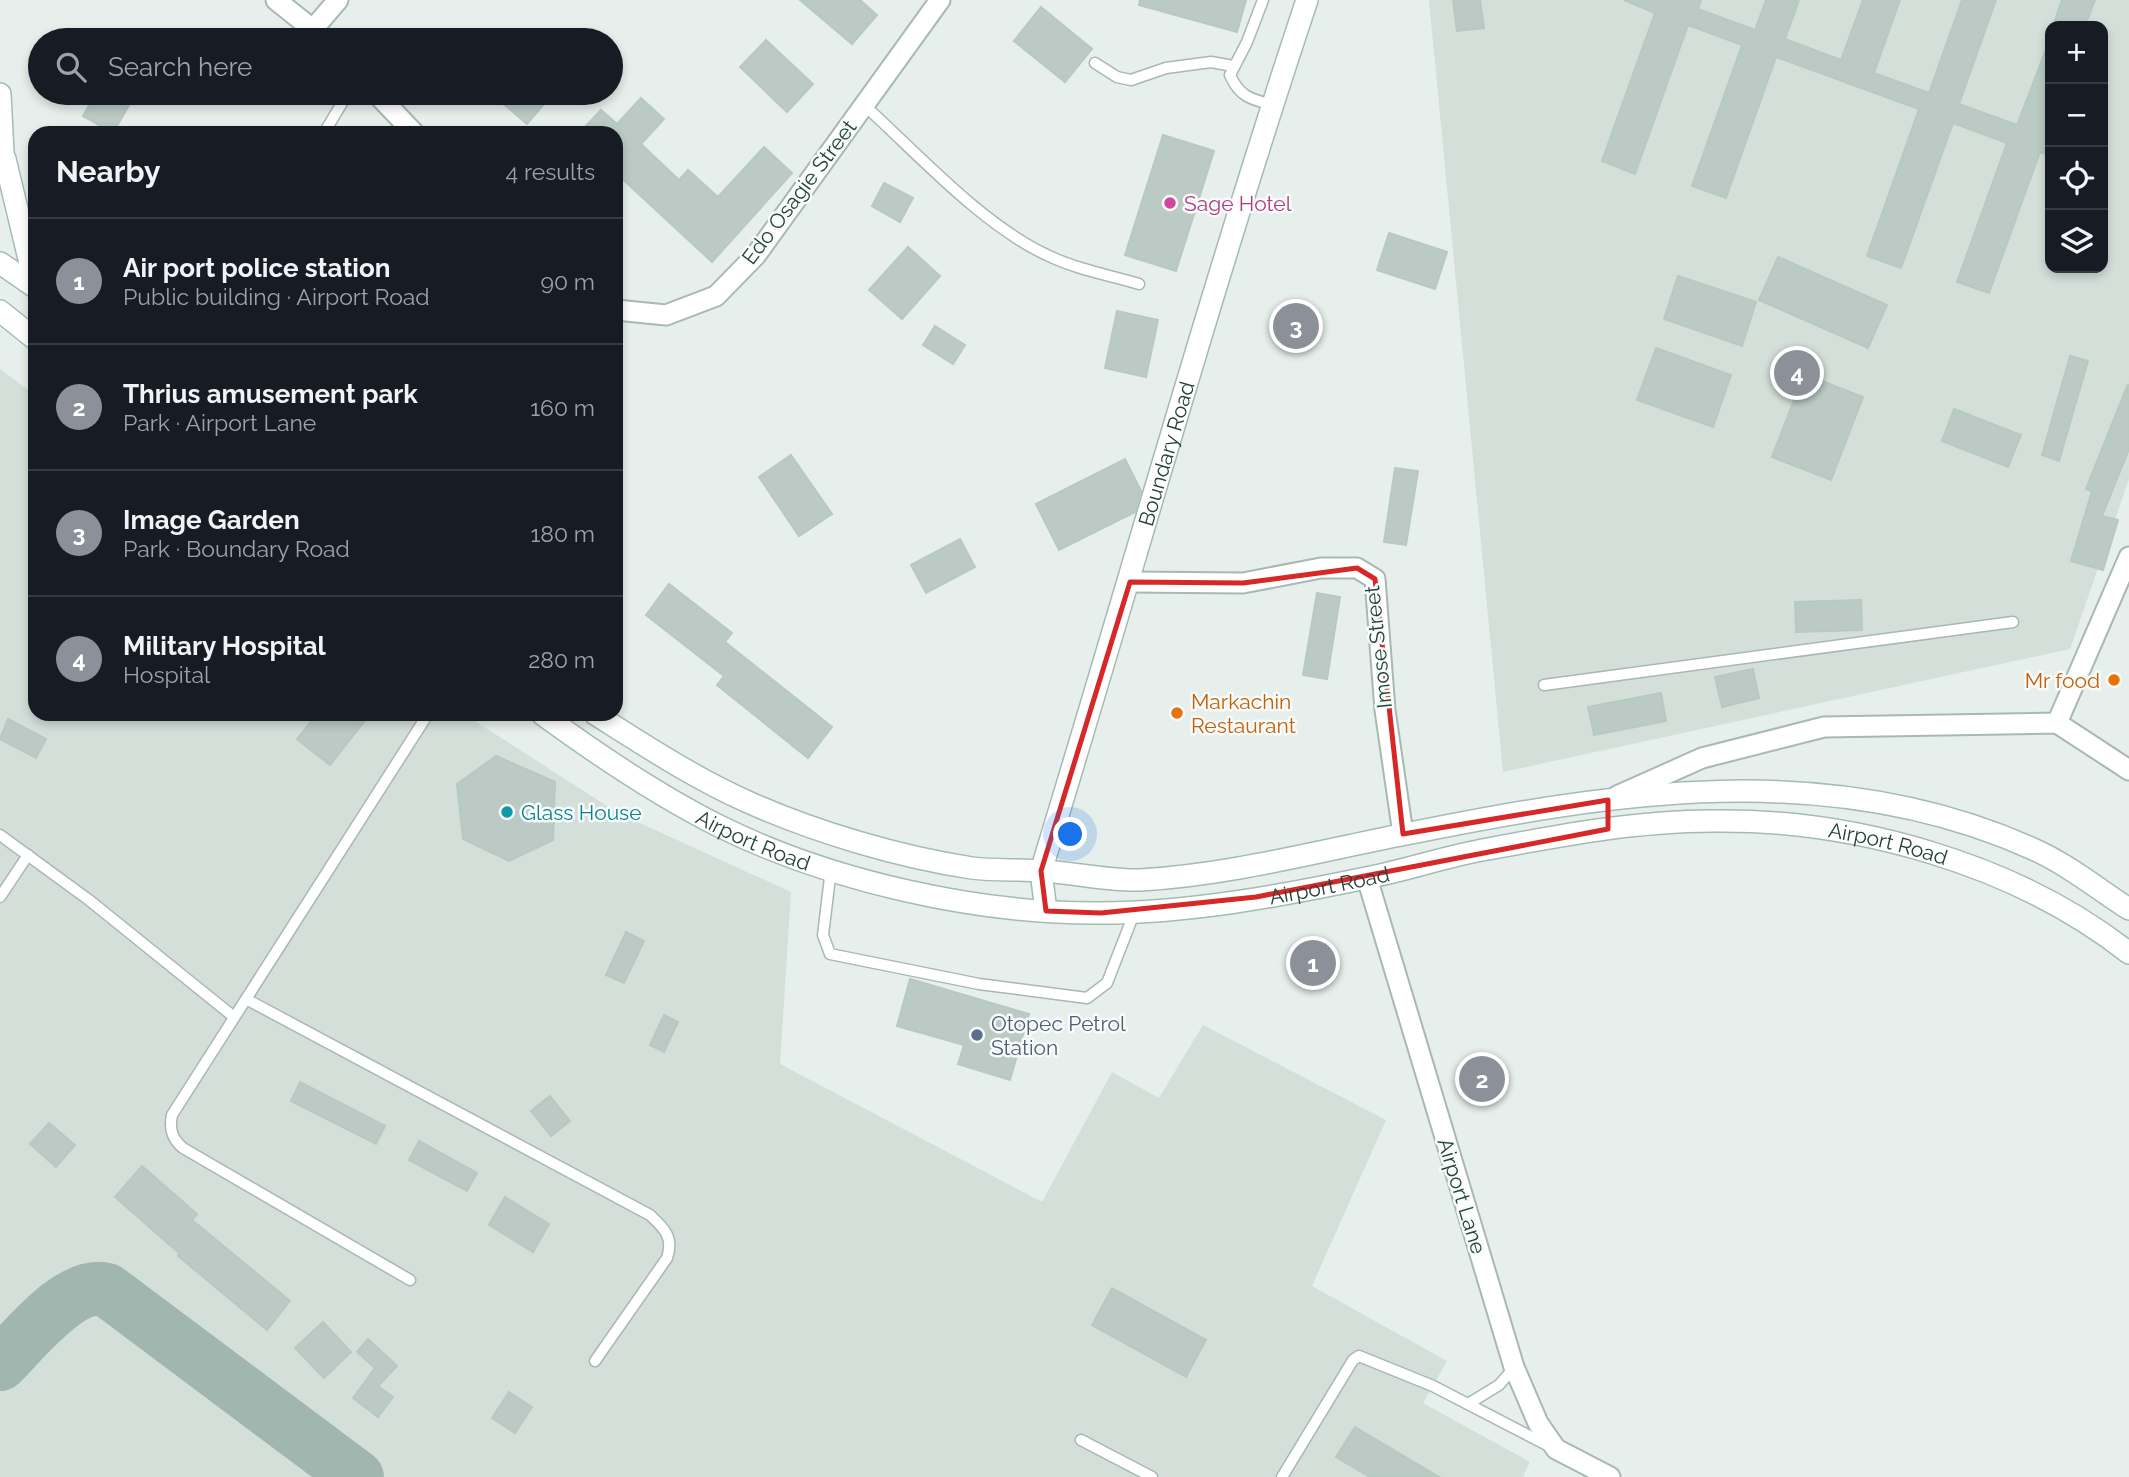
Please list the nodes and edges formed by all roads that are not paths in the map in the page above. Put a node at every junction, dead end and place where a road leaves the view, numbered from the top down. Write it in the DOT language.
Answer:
graph roads {
  1 [pos="276,0"];
  2 [pos="338,0"];
  3 [pos="940,0"];
  4 [pos="1263,0"];
  5 [pos="1307,0"];
  6 [pos="312,28"];
  7 [pos="323,28"];
  8 [pos="1095,63"];
  9 [pos="1233,66"];
  10 [pos="0,94"];
  11 [pos="341,105"];
  12 [pos="387,105"];
  13 [pos="864,105"];
  14 [pos="1272,105"];
  15 [pos="328,126"];
  16 [pos="407,126"];
  17 [pos="1,137"];
  18 [pos="5,159"];
  19 [pos="0,188"];
  20 [pos="28,256"];
  21 [pos="0,263"];
  22 [pos="28,281"];
  23 [pos="1139,284"];
  24 [pos="0,311"];
  25 [pos="623,311"];
  26 [pos="28,333"];
  27 [pos="2127,569"];
  28 [pos="1130,582"];
  29 [pos="2013,622"];
  30 [pos="1544,685"];
  31 [pos="424,721"];
  32 [pos="551,721"];
  33 [pos="606,721"];
  34 [pos="2057,723"];
  35 [pos="2129,769"];
  36 [pos="1608,800"];
  37 [pos="1608,829"];
  38 [pos="1403,834"];
  39 [pos="0,835"];
  40 [pos="28,855"];
  41 [pos="831,868"];
  42 [pos="1041,871"];
  43 [pos="1367,878"];
  44 [pos="0,897"];
  45 [pos="2129,909"];
  46 [pos="1046,911"];
  47 [pos="1135,911"];
  48 [pos="2129,953"];
  49 [pos="246,999"];
  50 [pos="234,1017"];
  51 [pos="410,1280"];
  52 [pos="595,1361"];
  53 [pos="1514,1367"];
  54 [pos="1468,1404"];
  55 [pos="1081,1440"];
  56 [pos="1556,1449"];
  57 [pos="1152,1477"];
  58 [pos="1282,1477"];
  59 [pos="1610,1477"];
  1 -- 6 [label="street"];
  2 -- 7 [label="street"];
  3 -- 13 [label="street, Edo Osagie Street"];
  4 -- 9 [label="lane"];
  5 -- 14 [label="main road, Boundary Road"];
  8 -- 9 [label="lane"];
  9 -- 14 [label="lane"];
  10 -- 17 [label="main road"];
  11 -- 15 [label="lane"];
  12 -- 16 [label="street"];
  13 -- 23 [label="lane"];
  13 -- 25 [label="street, Edo Osagie Street"];
  14 -- 28 [label="main road, Boundary Road"];
  17 -- 18 [label="main road"];
  18 -- 19 [label="main road"];
  18 -- 20 [label="main road"];
  21 -- 22 [label="main road"];
  24 -- 26 [label="main road"];
  27 -- 34 [label="street"];
  28 -- 38 [label="street, Imose Street"];
  28 -- 42 [label="main road, Boundary Road"];
  29 -- 30 [label="lane"];
  31 -- 49 [label="lane"];
  32 -- 41 [label="main road, Airport Road"];
  33 -- 42 [label="main road, Airport Road"];
  34 -- 35 [label="street"];
  34 -- 36 [label="street"];
  36 -- 37 [label="main road"];
  36 -- 38 [label="main road, Airport Road"];
  36 -- 45 [label="main road, Airport Road"];
  37 -- 43 [label="main road, Airport Road"];
  37 -- 48 [label="main road, Airport Road"];
  38 -- 42 [label="main road, Airport Road"];
  39 -- 40 [label="lane"];
  40 -- 44 [label="lane"];
  40 -- 50 [label="lane"];
  41 -- 46 [label="main road, Airport Road"];
  41 -- 47 [label="lane"];
  42 -- 46 [label="main road, Boundary Road"];
  43 -- 47 [label="main road, Airport Road"];
  43 -- 53 [label="street, Airport Lane"];
  46 -- 47 [label="main road, Airport Road"];
  49 -- 50 [label="lane"];
  49 -- 52 [label="lane"];
  50 -- 51 [label="lane"];
  53 -- 54 [label="lane"];
  53 -- 56 [label="street, Airport Lane"];
  54 -- 56 [label="lane"];
  54 -- 58 [label="lane"];
  55 -- 57 [label="lane"];
  56 -- 59 [label="street, Airport Lane"];
}
